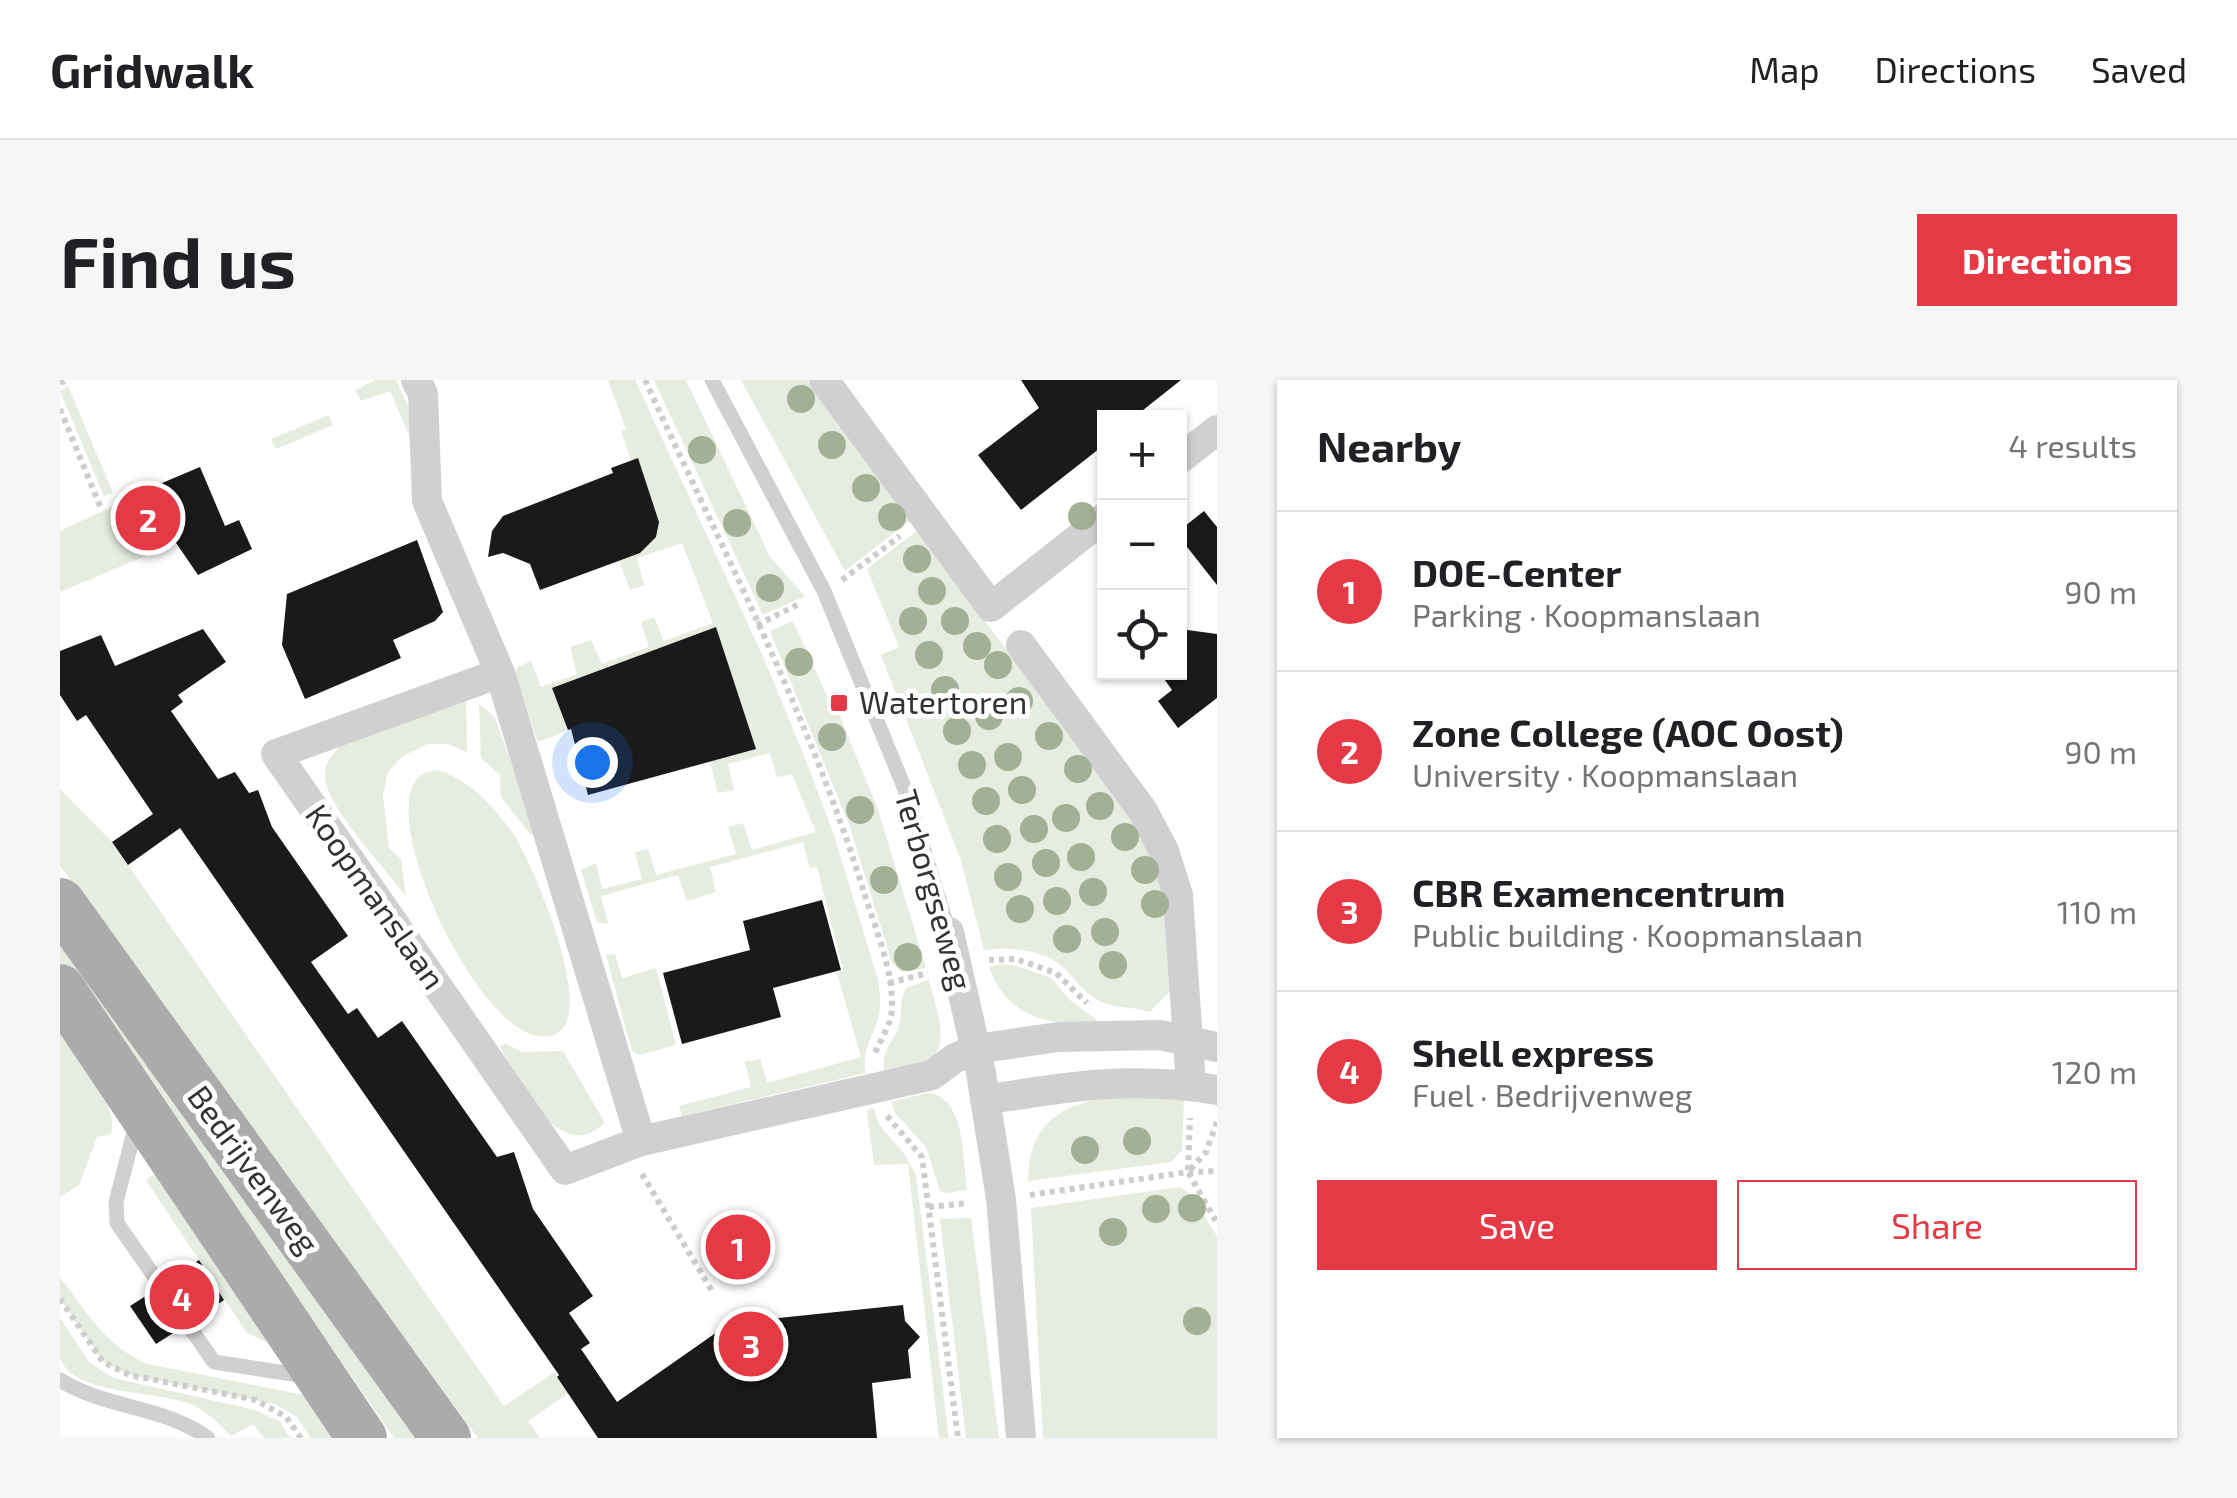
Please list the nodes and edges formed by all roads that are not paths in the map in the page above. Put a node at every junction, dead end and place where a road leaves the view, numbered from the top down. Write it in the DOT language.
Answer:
graph roads {
  1 [pos="416,380"];
  2 [pos="712,380"];
  3 [pos="824,380"];
  4 [pos="1217,430"];
  5 [pos="1187,454"];
  6 [pos="1097,524"];
  7 [pos="1021,645"];
  8 [pos="500,673"];
  9 [pos="60,903"];
  10 [pos="949,932"];
  11 [pos="60,989"];
  12 [pos="1202,1044"];
  13 [pos="976,1049"];
  14 [pos="932,1075"];
  15 [pos="1204,1088"];
  16 [pos="985,1100"];
  17 [pos="136,1102"];
  18 [pos="633,1144"];
  19 [pos="322,1378"];
  20 [pos="60,1380"];
  21 [pos="208,1438"];
  22 [pos="362,1438"];
  23 [pos="446,1438"];
  24 [pos="1021,1438"];
  1 -- 8 [label="street"];
  2 -- 10 [label="lane, Terborgseweg"];
  3 -- 6 [label="street"];
  4 -- 5 [label="street"];
  7 -- 12 [label="street"];
  8 -- 18 [label="street"];
  8 -- 18 [label="street, Koopmanslaan"];
  9 -- 23 [label="main road, Bedrijvenweg"];
  10 -- 13 [label="street, Terborgseweg"];
  11 -- 17 [label="main road, Bedrijvenweg"];
  12 -- 13 [label="street"];
  12 -- 15 [label="street"];
  13 -- 14 [label="street, Koopmanslaan"];
  13 -- 16 [label="street, Terborgseweg"];
  14 -- 16 [label="street"];
  14 -- 18 [label="street, Koopmanslaan"];
  15 -- 16 [label="street"];
  16 -- 24 [label="street, Terborgseweg"];
  17 -- 19 [label="main road, Bedrijvenweg"];
  17 -- 19 [label="lane"];
  19 -- 22 [label="main road, Bedrijvenweg"];
  20 -- 21 [label="lane"];
}
